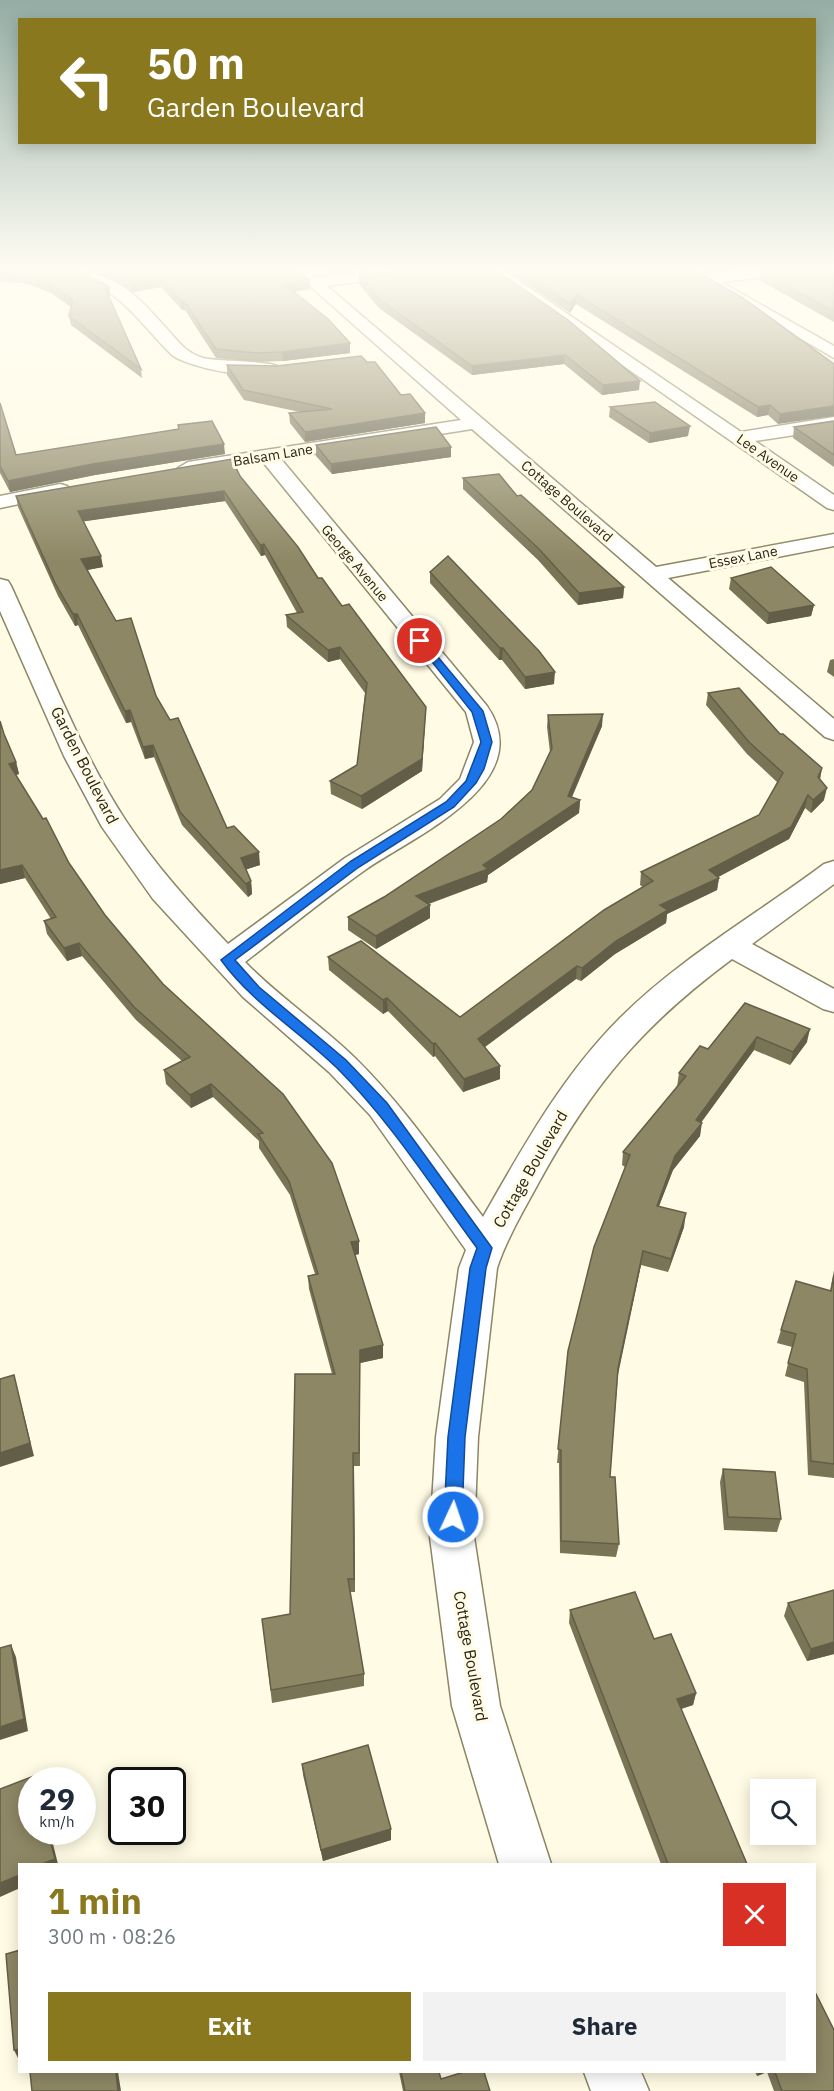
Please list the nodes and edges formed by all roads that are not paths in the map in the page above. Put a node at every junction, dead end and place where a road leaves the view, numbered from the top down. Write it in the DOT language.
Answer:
graph roads {
  1 [pos="412,368"];
  2 [pos="636,368"];
  3 [pos="476,423"];
  4 [pos="834,423"];
  5 [pos="740,438"];
  6 [pos="267,456"];
  7 [pos="164,472"];
  8 [pos="74,487"];
  9 [pos="0,502"];
  10 [pos="834,504"];
  11 [pos="834,540"];
  12 [pos="652,574"];
  13 [pos="0,586"];
  14 [pos="9,626"];
  15 [pos="834,732"];
  16 [pos="834,870"];
  17 [pos="731,946"];
  18 [pos="227,960"];
  19 [pos="834,1002"];
  20 [pos="485,1248"];
  21 [pos="525,1863"];
  22 [pos="612,2073"];
  23 [pos="620,2091"];
  1 -- 3 [label="street, Cottage Boulevard"];
  2 -- 5 [label="street, Lee Avenue"];
  3 -- 6 [label="street, Balsam Lane"];
  3 -- 12 [label="street, Cottage Boulevard"];
  4 -- 5 [label="street"];
  5 -- 10 [label="street, Lee Avenue"];
  6 -- 7 [label="street, Balsam Lane"];
  6 -- 18 [label="street, George Avenue"];
  8 -- 9 [label="street"];
  11 -- 12 [label="street, Essex Lane"];
  12 -- 15 [label="street, Cottage Boulevard"];
  13 -- 14 [label="street, Garden Boulevard"];
  14 -- 18 [label="street, Garden Boulevard"];
  16 -- 17 [label="street, Cottage Boulevard"];
  17 -- 19 [label="street"];
  17 -- 20 [label="street, Cottage Boulevard"];
  18 -- 20 [label="street, Garden Boulevard"];
  20 -- 21 [label="street, Cottage Boulevard"];
  22 -- 23 [label="street"];
}
